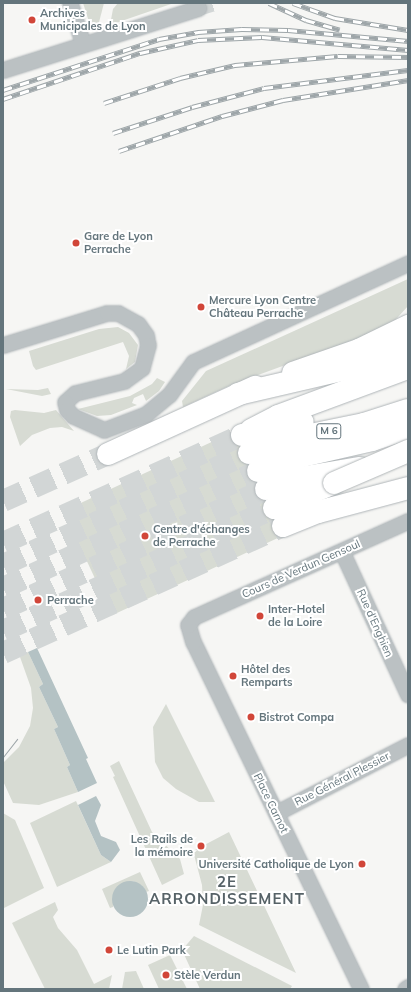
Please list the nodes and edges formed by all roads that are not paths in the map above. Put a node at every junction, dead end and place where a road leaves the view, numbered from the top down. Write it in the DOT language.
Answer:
graph roads {
  1 [pos="70,3"];
  2 [pos="198,8"];
  3 [pos="83,44"];
  4 [pos="3,70"];
  5 [pos="408,263"];
  6 [pos="408,316"];
  7 [pos="408,326"];
  8 [pos="385,338"];
  9 [pos="3,344"];
  10 [pos="408,347"];
  11 [pos="408,368"];
  12 [pos="238,394"];
  13 [pos="403,418"];
  14 [pos="408,451"];
  15 [pos="108,454"];
  16 [pos="408,461"];
  17 [pos="262,480"];
  18 [pos="408,488"];
  19 [pos="408,521"];
  20 [pos="342,552"];
  21 [pos="194,617"];
  22 [pos="408,695"];
  23 [pos="408,745"];
  24 [pos="276,813"];
  25 [pos="408,987"];
  26 [pos="361,989"];
  27 [pos="405,989"];
  1 -- 3 [label="street"];
  2 -- 3 [label="street"];
  3 -- 4 [label="street"];
  5 -- 9 [label="street"];
  6 -- 8 [label="main road"];
  7 -- 8 [label="main road"];
  8 -- 12 [label="main road"];
  10 -- 12 [label="main road"];
  11 -- 17 [label="main road"];
  12 -- 15 [label="main road"];
  13 -- 17 [label="main road, M 6"];
  13 -- 17 [label="main road"];
  14 -- 17 [label="main road, bridge"];
  16 -- 17 [label="main road"];
  17 -- 18 [label="main road"];
  19 -- 20 [label="street, Cours de Verdun Gensoul"];
  20 -- 21 [label="street, Cours de Verdun Gensoul"];
  20 -- 22 [label="street, Rue d'Enghien"];
  21 -- 24 [label="street, Place Carnot"];
  23 -- 24 [label="street, Rue Général Plessier"];
  24 -- 26 [label="street, Place Carnot"];
  25 -- 27 [label="street"];
}
